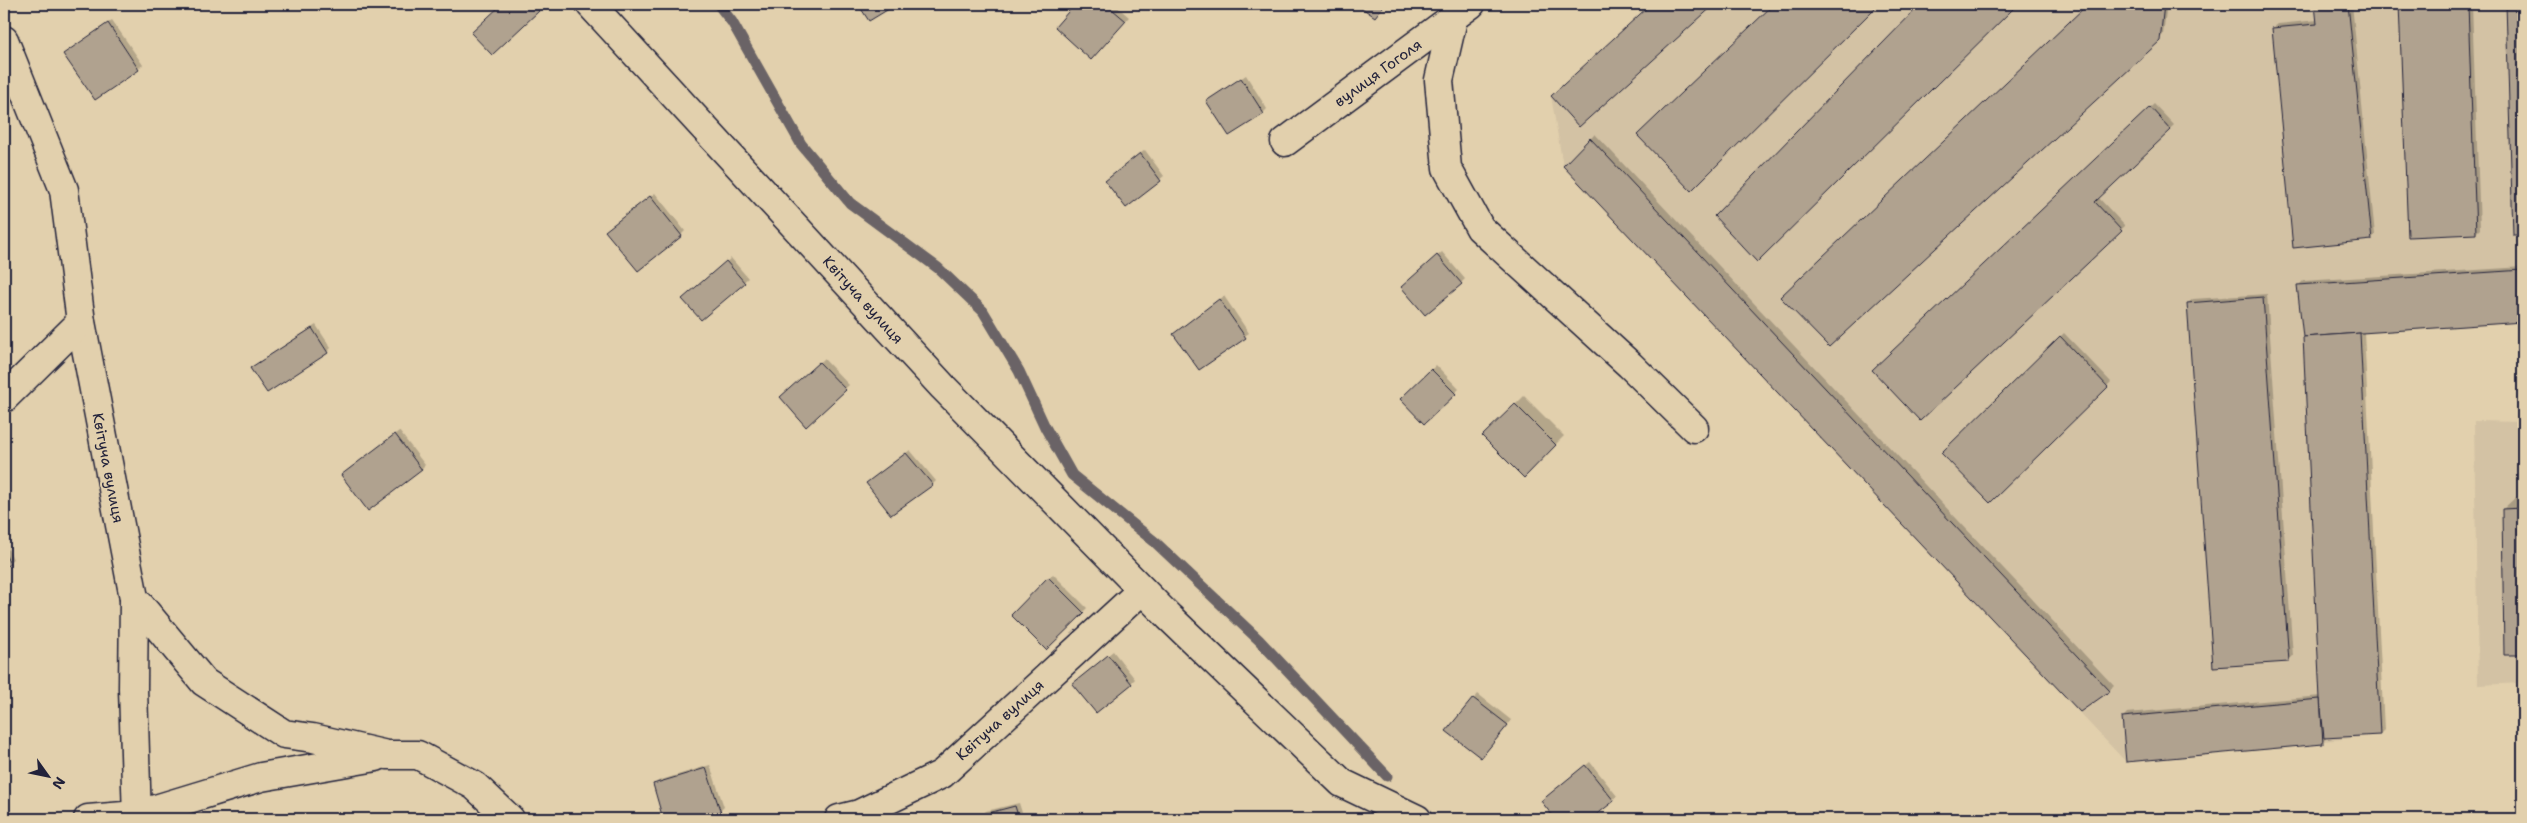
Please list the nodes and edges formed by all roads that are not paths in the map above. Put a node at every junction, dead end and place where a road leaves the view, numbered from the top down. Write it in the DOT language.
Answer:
graph roads {
  1 [pos="590,4"];
  2 [pos="1462,11"];
  3 [pos="4,40"];
  4 [pos="1285,142"];
  5 [pos="81,322"];
  6 [pos="4,398"];
  7 [pos="1694,428"];
  8 [pos="1142,590"];
  9 [pos="134,598"];
  10 [pos="387,755"];
  11 [pos="137,817"];
  12 [pos="88,819"];
  13 [pos="510,819"];
  14 [pos="839,819"];
  15 [pos="1417,819"];
  1 -- 8 [label="street, Квітуча вулиця"];
  2 -- 4 [label="street, вулиця Гоголя"];
  2 -- 7 [label="street"];
  3 -- 5 [label="street, Квітуча вулиця"];
  5 -- 6 [label="street"];
  5 -- 9 [label="street, Квітуча вулиця"];
  8 -- 14 [label="street, Квітуча вулиця"];
  8 -- 15 [label="street, Квітуча вулиця"];
  9 -- 10 [label="street, Квітуча вулиця"];
  9 -- 11 [label="street"];
  10 -- 11 [label="street, Квітуча вулиця"];
  10 -- 13 [label="street, Квітуча вулиця"];
  11 -- 12 [label="street, Квітуча вулиця"];
}
